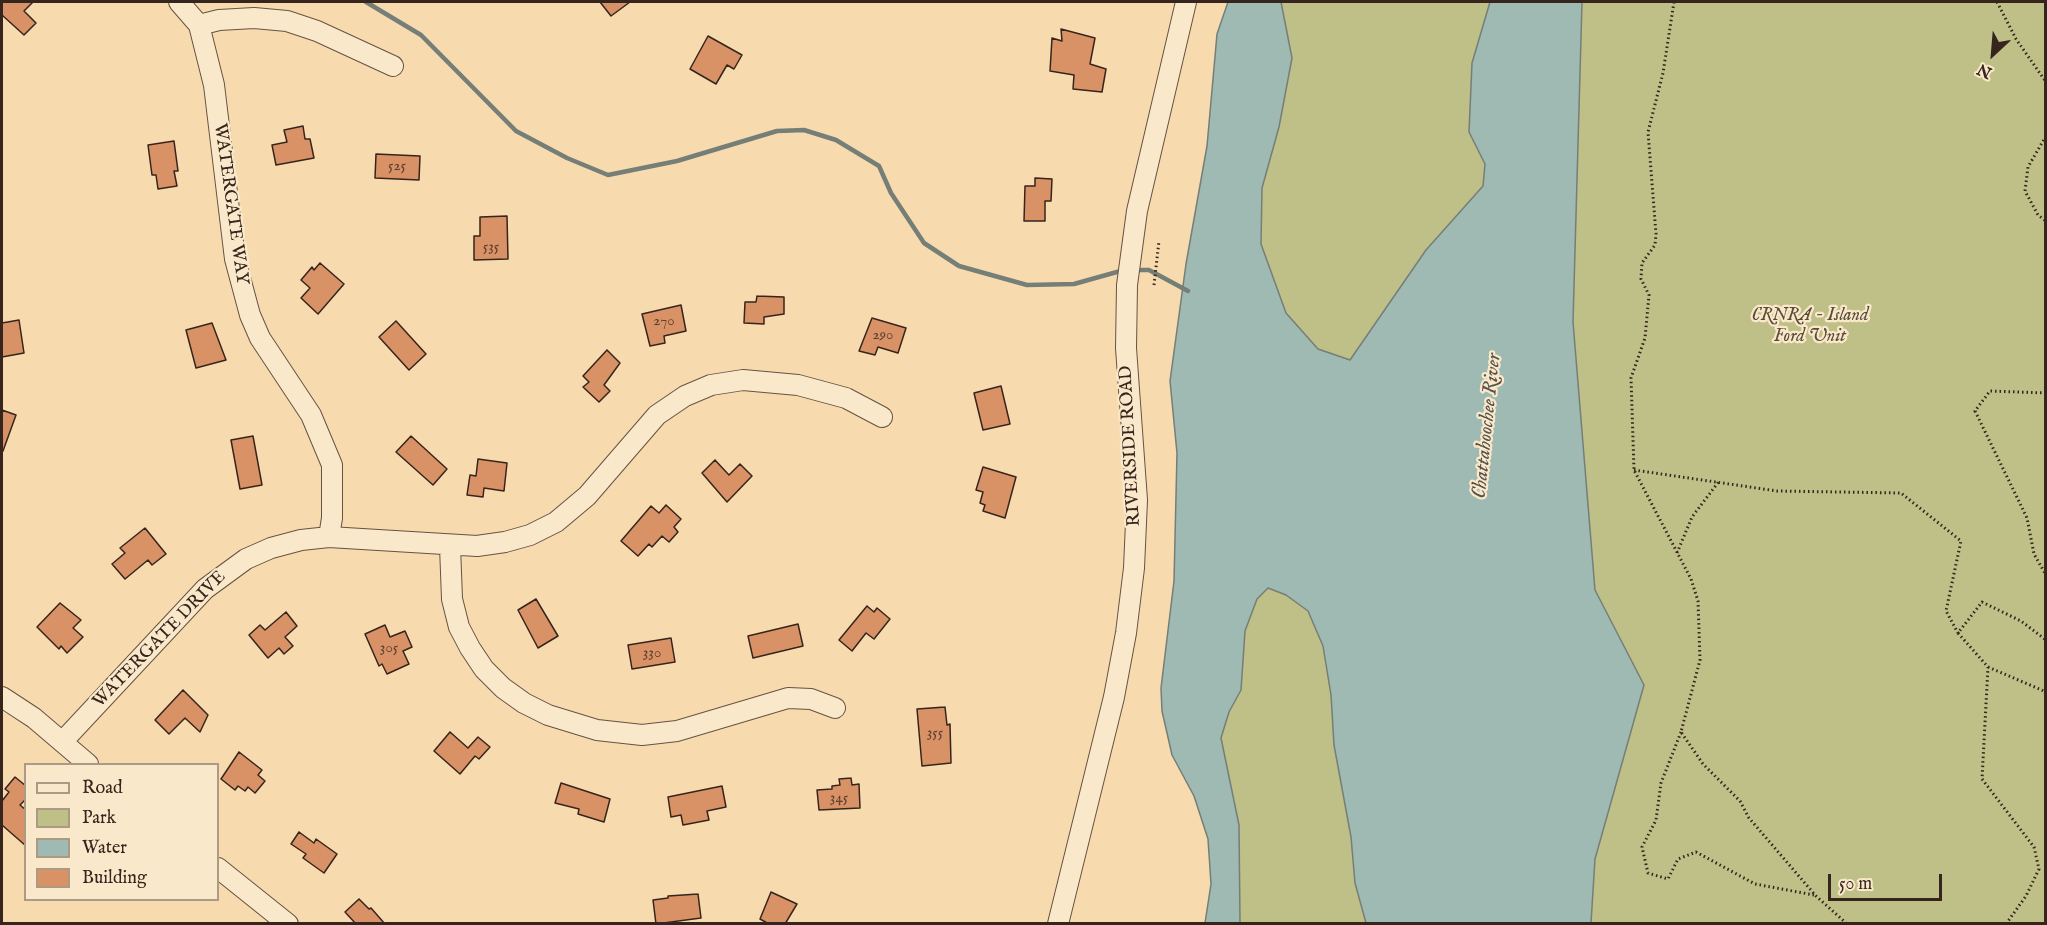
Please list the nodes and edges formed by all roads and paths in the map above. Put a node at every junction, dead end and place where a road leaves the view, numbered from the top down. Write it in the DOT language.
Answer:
graph roads {
  1 [pos="179,2"];
  2 [pos="1186,2"];
  3 [pos="1674,2"];
  4 [pos="1997,2"];
  5 [pos="198,25"];
  6 [pos="393,66"];
  7 [pos="2046,82"];
  8 [pos="2046,136"];
  9 [pos="2046,221"];
  10 [pos="1159,242"];
  11 [pos="1154,285"];
  12 [pos="2046,393"];
  13 [pos="882,417"];
  14 [pos="1634,470"];
  15 [pos="1720,480"];
  16 [pos="329,537"];
  17 [pos="450,546"];
  18 [pos="1677,553"];
  19 [pos="2046,575"];
  20 [pos="1958,633"];
  21 [pos="2046,640"];
  22 [pos="1988,667"];
  23 [pos="2046,694"];
  24 [pos="2,697"];
  25 [pos="835,708"];
  26 [pos="1681,732"];
  27 [pos="63,741"];
  28 [pos="86,763"];
  29 [pos="219,869"];
  30 [pos="1816,896"];
  31 [pos="288,924"];
  32 [pos="1058,924"];
  33 [pos="1847,924"];
  34 [pos="2006,924"];
  1 -- 5 [label="street, WATERGATE WAY"];
  2 -- 32 [label="street, RIVERSIDE ROAD"];
  3 -- 14 [label="path"];
  4 -- 7 [label="path"];
  5 -- 6 [label="street"];
  5 -- 16 [label="street, WATERGATE WAY"];
  8 -- 9 [label="path"];
  10 -- 11 [label="path"];
  12 -- 19 [label="path"];
  13 -- 17 [label="street, WATERGATE DRIVE"];
  14 -- 15 [label="path"];
  14 -- 18 [label="path"];
  15 -- 18 [label="path"];
  15 -- 20 [label="path"];
  16 -- 17 [label="street, WATERGATE DRIVE"];
  16 -- 27 [label="street, WATERGATE DRIVE"];
  17 -- 25 [label="street"];
  18 -- 26 [label="path"];
  20 -- 21 [label="path"];
  20 -- 22 [label="path"];
  22 -- 23 [label="path"];
  22 -- 34 [label="path"];
  24 -- 27 [label="street"];
  26 -- 30 [label="path"];
  26 -- 30 [label="path"];
  27 -- 28 [label="street"];
  29 -- 31 [label="street"];
  30 -- 33 [label="path"];
}
